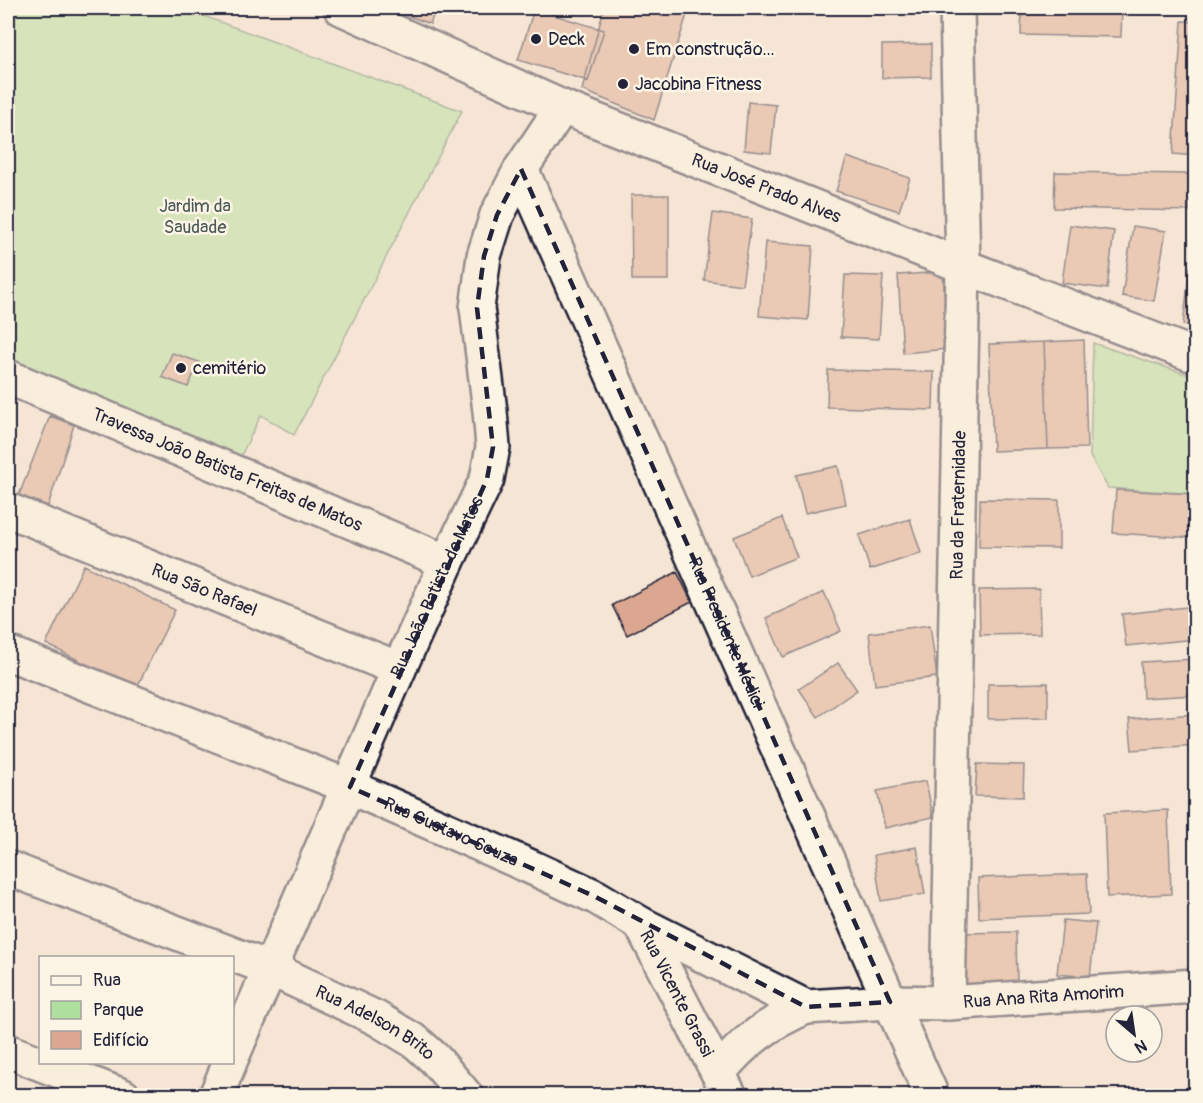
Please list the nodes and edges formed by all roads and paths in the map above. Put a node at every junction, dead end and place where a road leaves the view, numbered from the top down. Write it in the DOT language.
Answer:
graph roads {
  1 [pos="341,8"];
  2 [pos="957,8"];
  3 [pos="562,107"];
  4 [pos="521,169"];
  5 [pos="963,266"];
  6 [pos="1196,356"];
  7 [pos="8,377"];
  8 [pos="8,510"];
  9 [pos="447,562"];
  10 [pos="8,653"];
  11 [pos="399,669"];
  12 [pos="350,787"];
  13 [pos="8,868"];
  14 [pos="641,924"];
  15 [pos="271,969"];
  16 [pos="1196,986"];
  17 [pos="890,1002"];
  18 [pos="948,1003"];
  19 [pos="806,1007"];
  20 [pos="8,1051"];
  21 [pos="234,1052"];
  22 [pos="39,1063"];
  23 [pos="42,1064"];
  24 [pos="229,1064"];
  25 [pos="724,1084"];
  26 [pos="123,1095"];
  27 [pos="216,1095"];
  28 [pos="466,1095"];
  29 [pos="932,1095"];
  1 -- 3 [label="street, Rua José Prado Alves"];
  2 -- 5 [label="street, Rua da Fraternidade"];
  3 -- 4 [label="street, Rua João Batista de Matos"];
  3 -- 5 [label="street, Rua José Prado Alves"];
  4 -- 9 [label="street, Rua João Batista de Matos"];
  4 -- 17 [label="street, Rua Presidente Médici"];
  5 -- 6 [label="street, Rua José Prado Alves"];
  5 -- 18 [label="street, Rua da Fraternidade"];
  7 -- 9 [label="street, Travessa João Batista Freitas de Matos"];
  8 -- 11 [label="street, Rua São Rafael"];
  9 -- 11 [label="street, Rua João Batista de Matos"];
  10 -- 12 [label="street, Rua Gustavo Souza"];
  11 -- 12 [label="street, Rua João Batista de Matos"];
  12 -- 14 [label="street, Rua Gustavo Souza"];
  12 -- 15 [label="street, Rua João Batista de Matos"];
  13 -- 15 [label="street, Rua Adelson Brito"];
  14 -- 19 [label="street, Rua Gustavo Souza"];
  14 -- 25 [label="street, Rua Vicente Grassi"];
  15 -- 21 [label="street, Rua João Batista de Matos"];
  15 -- 28 [label="street, Rua Adelson Brito"];
  16 -- 18 [label="street, Rua Ana Rita Amorim"];
  17 -- 18 [label="street, Rua Ana Rita Amorim"];
  17 -- 19 [label="street"];
  17 -- 29 [label="street, Rua Presidente Médici"];
  19 -- 25 [label="street"];
  20 -- 22 [label="street"];
  23 -- 26 [label="street"];
  24 -- 27 [label="street"];
}
